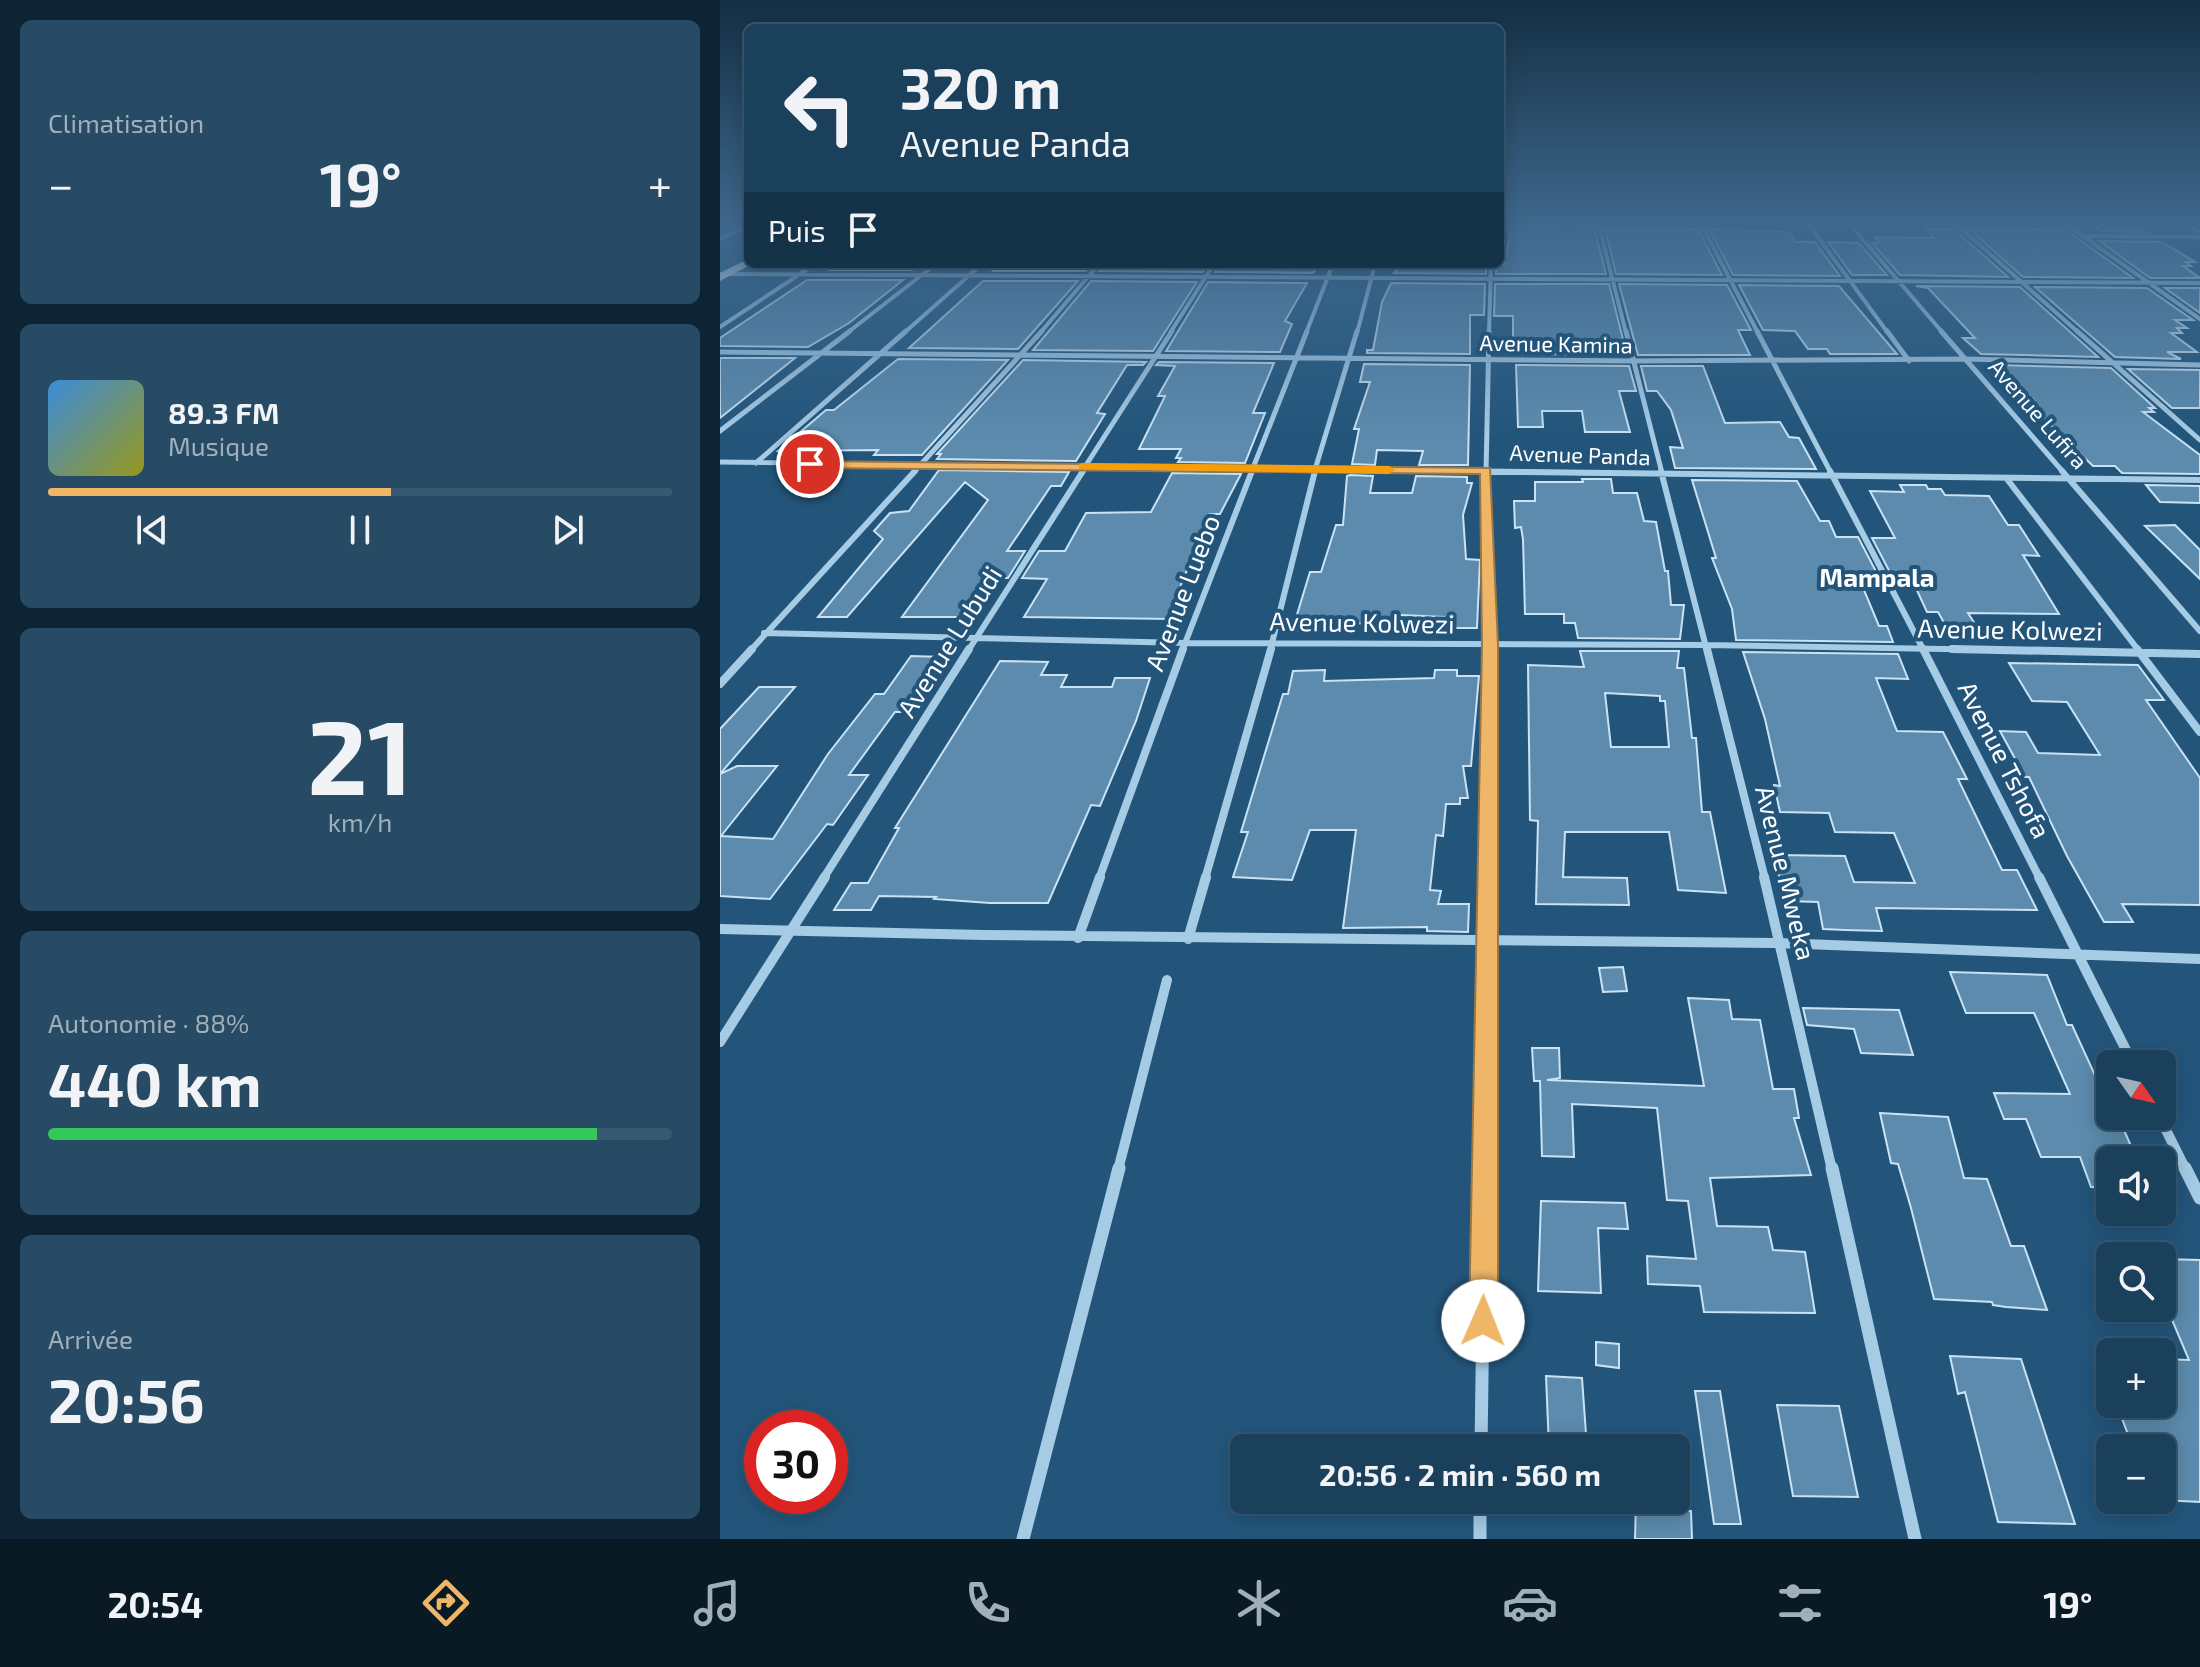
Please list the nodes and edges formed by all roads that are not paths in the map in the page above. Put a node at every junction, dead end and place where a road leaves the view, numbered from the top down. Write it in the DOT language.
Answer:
graph roads {
  1 [pos="769,294"];
  2 [pos="898,294"];
  3 [pos="948,294"];
  4 [pos="1073,294"];
  5 [pos="1195,294"];
  6 [pos="1322,294"];
  7 [pos="1367,294"];
  8 [pos="1490,294"];
  9 [pos="1615,294"];
  10 [pos="1737,294"];
  11 [pos="1861,294"];
  12 [pos="1912,294"];
  13 [pos="2035,294"];
  14 [pos="2163,294"];
  15 [pos="2200,319"];
  16 [pos="720,327"];
  17 [pos="720,352"];
  18 [pos="822,352"];
  19 [pos="884,353"];
  20 [pos="1022,354"];
  21 [pos="1156,356"];
  22 [pos="1296,357"];
  23 [pos="1350,358"];
  24 [pos="1489,359"];
  25 [pos="1967,359"];
  26 [pos="1633,361"];
  27 [pos="1772,361"];
  28 [pos="1909,361"];
  29 [pos="2112,362"];
  30 [pos="2200,365"];
  31 [pos="720,431"];
  32 [pos="2200,440"];
  33 [pos="720,462"];
  34 [pos="755,463"];
  35 [pos="919,466"];
  36 [pos="1085,467"];
  37 [pos="1251,468"];
  38 [pos="1315,469"];
  39 [pos="1486,471"];
  40 [pos="1660,476"];
  41 [pos="1832,477"];
  42 [pos="2007,479"];
  43 [pos="2071,479"];
  44 [pos="2200,480"];
  45 [pos="2200,631"];
  46 [pos="764,633"];
  47 [pos="975,638"];
  48 [pos="1273,642"];
  49 [pos="1185,643"];
  50 [pos="1490,645"];
  51 [pos="1706,645"];
  52 [pos="1923,649"];
  53 [pos="2137,652"];
  54 [pos="2200,654"];
  55 [pos="720,684"];
  56 [pos="2200,732"];
  57 [pos="720,929"];
  58 [pos="791,931"];
  59 [pos="1078,938"];
  60 [pos="1188,939"];
  61 [pos="1489,941"];
  62 [pos="1781,943"];
  63 [pos="2080,957"];
  64 [pos="2200,959"];
  65 [pos="1167,980"];
  66 [pos="720,1042"];
  67 [pos="2126,1050"];
  68 [pos="2166,1130"];
  69 [pos="2200,1198"];
  70 [pos="1481,1434"];
  71 [pos="1480,1514"];
  72 [pos="1023,1539"];
  73 [pos="1480,1539"];
  74 [pos="1915,1539"];
  1 -- 16 [label="street"];
  2 -- 18 [label="street"];
  3 -- 19 [label="street"];
  4 -- 20 [label="street"];
  5 -- 21 [label="street, Avenue Lubudi"];
  6 -- 22 [label="street, Avenue Luebo"];
  7 -- 23 [label="street"];
  8 -- 24 [label="street"];
  9 -- 26 [label="street, Avenue Mweka"];
  10 -- 27 [label="street, Avenue Tshofa"];
  11 -- 28 [label="street"];
  12 -- 25 [label="street, Avenue Lufira"];
  13 -- 29 [label="street"];
  14 -- 15 [label="street"];
  17 -- 18 [label="street, Avenue Kamina"];
  18 -- 19 [label="street, Avenue Kamina"];
  18 -- 31 [label="street"];
  19 -- 20 [label="street, Avenue Kamina"];
  19 -- 34 [label="street"];
  20 -- 21 [label="street, Avenue Kamina"];
  20 -- 35 [label="street"];
  21 -- 22 [label="street, Avenue Kamina"];
  21 -- 36 [label="street, Avenue Lubudi"];
  22 -- 23 [label="street, Avenue Kamina"];
  22 -- 37 [label="street, Avenue Luebo"];
  23 -- 24 [label="street, Avenue Kamina"];
  23 -- 38 [label="street"];
  24 -- 26 [label="street, Avenue Kamina"];
  24 -- 39 [label="street"];
  25 -- 28 [label="street, Avenue Kamina"];
  25 -- 29 [label="street, Avenue Kamina"];
  25 -- 43 [label="street, Avenue Lufira"];
  26 -- 27 [label="street, Avenue Kamina"];
  26 -- 40 [label="street, Avenue Mweka"];
  27 -- 28 [label="street, Avenue Kamina"];
  27 -- 41 [label="street, Avenue Tshofa"];
  29 -- 30 [label="street, Avenue Kamina"];
  29 -- 32 [label="street"];
  33 -- 34 [label="street, Avenue Panda"];
  34 -- 35 [label="street, Avenue Panda"];
  35 -- 36 [label="street, Avenue Panda"];
  35 -- 46 [label="street"];
  36 -- 37 [label="street, Avenue Panda"];
  36 -- 47 [label="street, Avenue Lubudi"];
  37 -- 38 [label="street, Avenue Panda"];
  37 -- 49 [label="street, Avenue Luebo"];
  38 -- 39 [label="street, Avenue Panda"];
  38 -- 48 [label="street"];
  39 -- 40 [label="street, Avenue Panda"];
  39 -- 50 [label="street"];
  40 -- 41 [label="street, Avenue Panda"];
  40 -- 51 [label="street, Avenue Mweka"];
  41 -- 42 [label="street, Avenue Panda"];
  41 -- 52 [label="street, Avenue Tshofa"];
  42 -- 43 [label="street, Avenue Panda"];
  42 -- 53 [label="street"];
  43 -- 44 [label="street, Avenue Panda"];
  43 -- 45 [label="street, Avenue Lufira"];
  46 -- 47 [label="street, Avenue Kolwezi"];
  46 -- 55 [label="street"];
  47 -- 49 [label="street, Avenue Kolwezi"];
  47 -- 58 [label="street, Avenue Lubudi"];
  48 -- 49 [label="street, Avenue Kolwezi"];
  48 -- 50 [label="street, Avenue Kolwezi"];
  48 -- 60 [label="street"];
  49 -- 59 [label="street, Avenue Luebo"];
  50 -- 51 [label="street, Avenue Kolwezi"];
  50 -- 61 [label="street"];
  51 -- 52 [label="street, Avenue Kolwezi"];
  51 -- 62 [label="street, Avenue Mweka"];
  52 -- 53 [label="street, Avenue Kolwezi"];
  52 -- 63 [label="street, Avenue Tshofa"];
  53 -- 54 [label="street, Avenue Kolwezi"];
  53 -- 56 [label="street"];
  57 -- 58 [label="street"];
  58 -- 59 [label="street"];
  58 -- 66 [label="street, Avenue Lubudi"];
  59 -- 60 [label="street"];
  60 -- 61 [label="street"];
  61 -- 62 [label="street"];
  61 -- 70 [label="street"];
  62 -- 63 [label="street"];
  62 -- 74 [label="street, Avenue Mweka"];
  63 -- 64 [label="street"];
  63 -- 67 [label="street, Avenue Tshofa"];
  65 -- 72 [label="street"];
  68 -- 69 [label="street"];
  71 -- 73 [label="street"];
}
